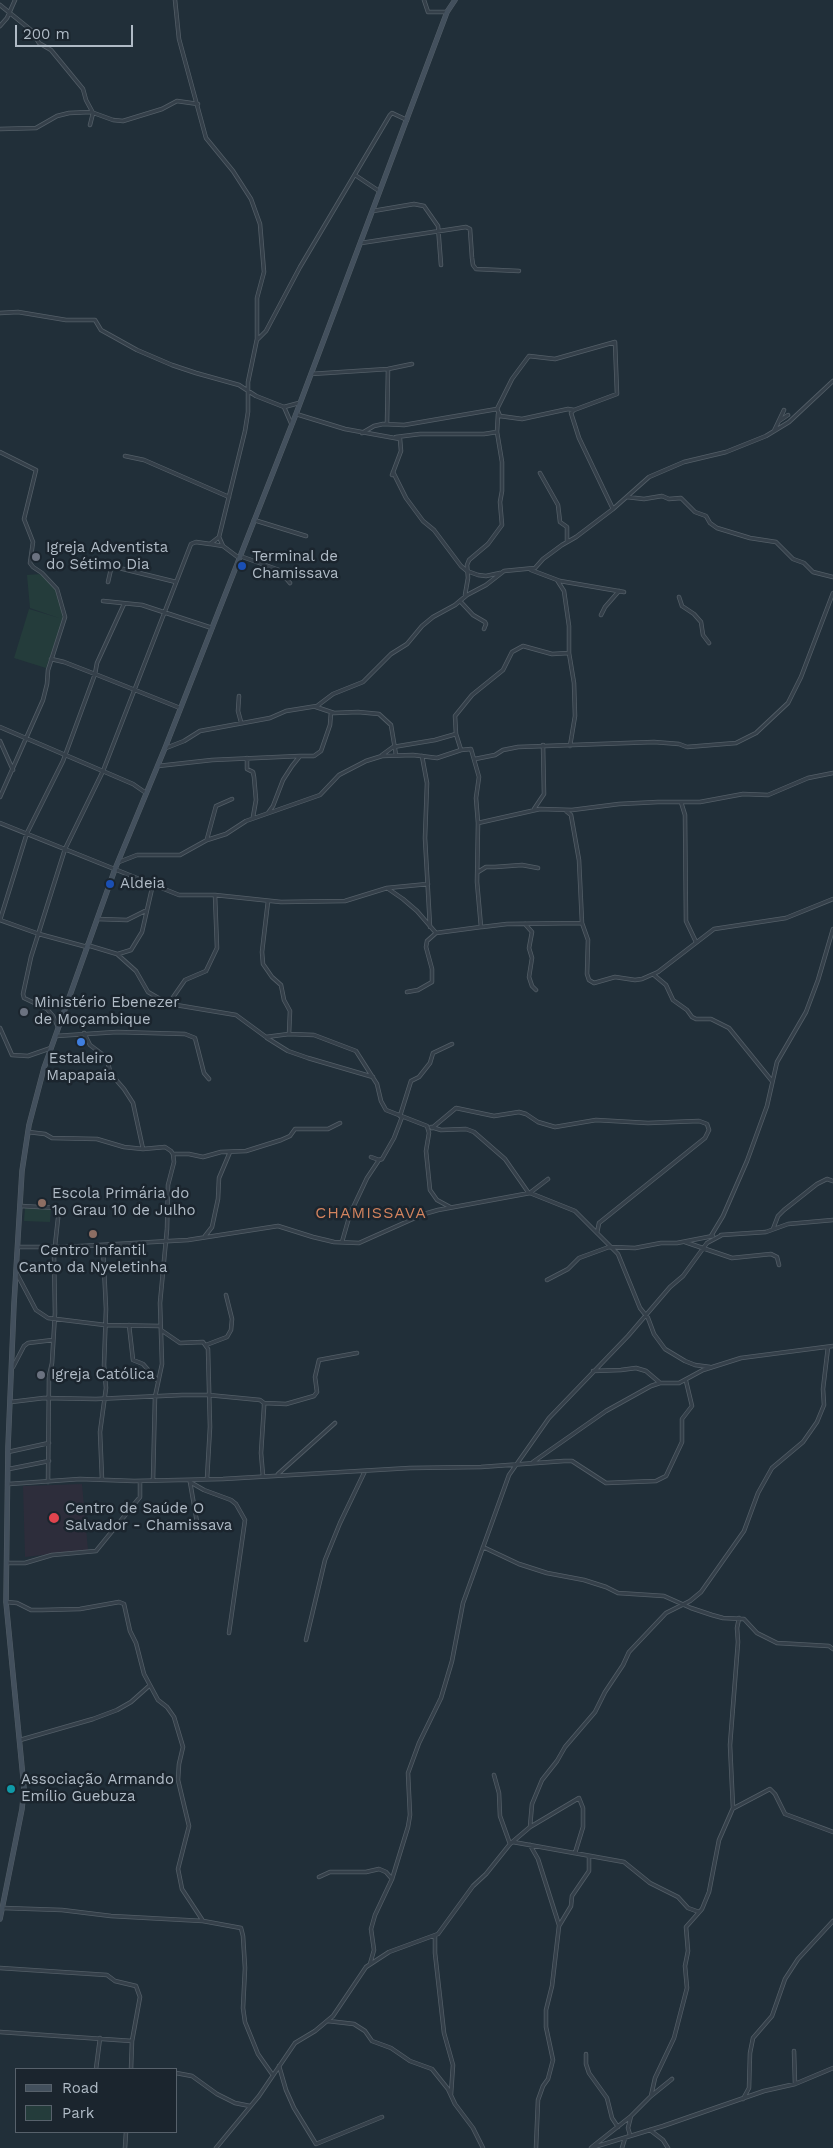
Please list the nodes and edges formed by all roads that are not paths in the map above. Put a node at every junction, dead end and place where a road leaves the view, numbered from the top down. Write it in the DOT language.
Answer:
graph roads {
  1 [pos="15,0"];
  2 [pos="175,0"];
  3 [pos="424,0"];
  4 [pos="456,0"];
  5 [pos="0,5"];
  6 [pos="9,12"];
  7 [pos="447,12"];
  8 [pos="0,26"];
  9 [pos="198,104"];
  10 [pos="93,113"];
  11 [pos="407,120"];
  12 [pos="90,125"];
  13 [pos="0,129"];
  14 [pos="355,175"];
  15 [pos="380,192"];
  16 [pos="373,211"];
  17 [pos="439,230"];
  18 [pos="361,242"];
  19 [pos="441,266"];
  20 [pos="519,271"];
  21 [pos="0,313"];
  22 [pos="257,339"];
  23 [pos="412,364"];
  24 [pos="388,369"];
  25 [pos="310,374"];
  26 [pos="833,381"];
  27 [pos="247,391"];
  28 [pos="299,404"];
  29 [pos="284,407"];
  30 [pos="574,410"];
  31 [pos="784,410"];
  32 [pos="498,411"];
  33 [pos="296,414"];
  34 [pos="788,415"];
  35 [pos="779,421"];
  36 [pos="291,423"];
  37 [pos="388,423"];
  38 [pos="497,432"];
  39 [pos="774,432"];
  40 [pos="362,433"];
  41 [pos="395,437"];
  42 [pos="0,452"];
  43 [pos="125,456"];
  44 [pos="540,473"];
  45 [pos="229,497"];
  46 [pos="628,497"];
  47 [pos="613,509"];
  48 [pos="253,520"];
  49 [pos="306,536"];
  50 [pos="219,537"];
  51 [pos="566,542"];
  52 [pos="210,544"];
  53 [pos="223,546"];
  54 [pos="239,557"];
  55 [pos="531,570"];
  56 [pos="467,571"];
  57 [pos="500,573"];
  58 [pos="833,577"];
  59 [pos="557,580"];
  60 [pos="108,582"];
  61 [pos="176,582"];
  62 [pos="290,582"];
  63 [pos="619,592"];
  64 [pos="624,592"];
  65 [pos="833,593"];
  66 [pos="464,597"];
  67 [pos="679,597"];
  68 [pos="103,601"];
  69 [pos="460,601"];
  70 [pos="124,604"];
  71 [pos="164,612"];
  72 [pos="601,615"];
  73 [pos="212,628"];
  74 [pos="484,629"];
  75 [pos="709,643"];
  76 [pos="569,653"];
  77 [pos="51,659"];
  78 [pos="95,674"];
  79 [pos="134,689"];
  80 [pos="239,696"];
  81 [pos="316,706"];
  82 [pos="180,708"];
  83 [pos="331,712"];
  84 [pos="241,722"];
  85 [pos="0,727"];
  86 [pos="456,734"];
  87 [pos="26,737"];
  88 [pos="0,740"];
  89 [pos="542,745"];
  90 [pos="570,746"];
  91 [pos="395,747"];
  92 [pos="165,748"];
  93 [pos="461,750"];
  94 [pos="64,755"];
  95 [pos="396,755"];
  96 [pos="300,756"];
  97 [pos="382,756"];
  98 [pos="422,756"];
  99 [pos="247,758"];
  100 [pos="475,758"];
  101 [pos="158,766"];
  102 [pos="13,770"];
  103 [pos="103,771"];
  104 [pos="833,773"];
  105 [pos="147,794"];
  106 [pos="0,798"];
  107 [pos="232,799"];
  108 [pos="680,801"];
  109 [pos="534,810"];
  110 [pos="564,810"];
  111 [pos="268,814"];
  112 [pos="253,818"];
  113 [pos="478,822"];
  114 [pos="0,823"];
  115 [pos="27,833"];
  116 [pos="207,840"];
  117 [pos="65,849"];
  118 [pos="118,862"];
  119 [pos="538,868"];
  120 [pos="115,869"];
  121 [pos="478,872"];
  122 [pos="153,884"];
  123 [pos="428,884"];
  124 [pos="387,888"];
  125 [pos="215,895"];
  126 [pos="833,900"];
  127 [pos="268,901"];
  128 [pos="146,911"];
  129 [pos="96,919"];
  130 [pos="0,920"];
  131 [pos="582,923"];
  132 [pos="525,924"];
  133 [pos="482,927"];
  134 [pos="430,928"];
  135 [pos="833,929"];
  136 [pos="436,933"];
  137 [pos="38,934"];
  138 [pos="696,942"];
  139 [pos="87,946"];
  140 [pos="118,954"];
  141 [pos="654,975"];
  142 [pos="536,990"];
  143 [pos="407,992"];
  144 [pos="169,1003"];
  145 [pos="0,1028"];
  146 [pos="58,1028"];
  147 [pos="84,1033"];
  148 [pos="289,1034"];
  149 [pos="56,1036"];
  150 [pos="266,1037"];
  151 [pos="452,1044"];
  152 [pos="52,1048"];
  153 [pos="373,1078"];
  154 [pos="210,1079"];
  155 [pos="772,1081"];
  156 [pos="401,1117"];
  157 [pos="340,1123"];
  158 [pos="427,1126"];
  159 [pos="432,1128"];
  160 [pos="28,1132"];
  161 [pos="143,1148"];
  162 [pos="230,1152"];
  163 [pos="173,1154"];
  164 [pos="371,1157"];
  165 [pos="379,1160"];
  166 [pos="548,1179"];
  167 [pos="833,1181"];
  168 [pos="529,1193"];
  169 [pos="21,1206"];
  170 [pos="450,1208"];
  171 [pos="833,1220"];
  172 [pos="773,1230"];
  173 [pos="598,1233"];
  174 [pos="722,1235"];
  175 [pos="204,1236"];
  176 [pos="711,1236"];
  177 [pos="165,1241"];
  178 [pos="342,1242"];
  179 [pos="684,1242"];
  180 [pos="103,1245"];
  181 [pos="19,1247"];
  182 [pos="609,1247"];
  183 [pos="703,1247"];
  184 [pos="54,1248"];
  185 [pos="779,1264"];
  186 [pos="17,1274"];
  187 [pos="546,1280"];
  188 [pos="226,1296"];
  189 [pos="646,1316"];
  190 [pos="54,1319"];
  191 [pos="105,1325"];
  192 [pos="129,1325"];
  193 [pos="160,1328"];
  194 [pos="53,1340"];
  195 [pos="206,1345"];
  196 [pos="831,1346"];
  197 [pos="357,1353"];
  198 [pos="13,1367"];
  199 [pos="710,1367"];
  200 [pos="594,1371"];
  201 [pos="158,1380"];
  202 [pos="686,1381"];
  203 [pos="660,1383"];
  204 [pos="208,1395"];
  205 [pos="155,1397"];
  206 [pos="50,1398"];
  207 [pos="104,1398"];
  208 [pos="11,1402"];
  209 [pos="264,1403"];
  210 [pos="335,1423"];
  211 [pos="49,1444"];
  212 [pos="8,1452"];
  213 [pos="49,1462"];
  214 [pos="530,1463"];
  215 [pos="516,1464"];
  216 [pos="9,1469"];
  217 [pos="365,1471"];
  218 [pos="277,1475"];
  219 [pos="263,1476"];
  220 [pos="102,1479"];
  221 [pos="207,1479"];
  222 [pos="153,1480"];
  223 [pos="140,1481"];
  224 [pos="189,1481"];
  225 [pos="48,1482"];
  226 [pos="9,1484"];
  227 [pos="198,1528"];
  228 [pos="483,1547"];
  229 [pos="7,1563"];
  230 [pos="6,1602"];
  231 [pos="683,1605"];
  232 [pos="739,1618"];
  233 [pos="229,1633"];
  234 [pos="306,1640"];
  235 [pos="833,1649"];
  236 [pos="149,1686"];
  237 [pos="20,1740"];
  238 [pos="494,1774"];
  239 [pos="733,1808"];
  240 [pos="530,1827"];
  241 [pos="833,1832"];
  242 [pos="511,1843"];
  243 [pos="530,1844"];
  244 [pos="575,1853"];
  245 [pos="590,1856"];
  246 [pos="320,1877"];
  247 [pos="392,1878"];
  248 [pos="2,1908"];
  249 [pos="699,1912"];
  250 [pos="0,1918"];
  251 [pos="203,1921"];
  252 [pos="833,1921"];
  253 [pos="559,1926"];
  254 [pos="435,1936"];
  255 [pos="370,1964"];
  256 [pos="0,1968"];
  257 [pos="327,2021"];
  258 [pos="0,2032"];
  259 [pos="100,2038"];
  260 [pos="132,2041"];
  261 [pos="794,2051"];
  262 [pos="586,2054"];
  263 [pos="131,2062"];
  264 [pos="279,2065"];
  265 [pos="96,2068"];
  266 [pos="131,2068"];
  267 [pos="135,2068"];
  268 [pos="833,2068"];
  269 [pos="178,2074"];
  270 [pos="272,2074"];
  271 [pos="672,2079"];
  272 [pos="794,2084"];
  273 [pos="451,2095"];
  274 [pos="651,2096"];
  275 [pos="743,2099"];
  276 [pos="250,2106"];
  277 [pos="631,2116"];
  278 [pos="382,2117"];
  279 [pos="618,2127"];
  280 [pos="650,2130"];
  281 [pos="126,2133"];
  282 [pos="627,2136"];
  283 [pos="125,2148"];
  284 [pos="216,2148"];
  285 [pos="483,2148"];
  286 [pos="536,2148"];
  287 [pos="590,2148"];
  288 [pos="622,2148"];
  289 [pos="668,2148"];
  1 -- 6 [label="street"];
  2 -- 9 [label="street"];
  3 -- 7 [label="street"];
  4 -- 7 [label="street"];
  5 -- 6 [label="street"];
  6 -- 8 [label="street"];
  6 -- 10 [label="street"];
  7 -- 11 [label="street"];
  9 -- 10 [label="street"];
  9 -- 22 [label="street"];
  10 -- 12 [label="street"];
  10 -- 13 [label="street"];
  11 -- 14 [label="street"];
  11 -- 15 [label="street"];
  14 -- 15 [label="street"];
  14 -- 22 [label="street"];
  15 -- 16 [label="street"];
  16 -- 17 [label="street"];
  16 -- 18 [label="street"];
  17 -- 18 [label="street"];
  17 -- 19 [label="street"];
  17 -- 20 [label="street"];
  18 -- 25 [label="street"];
  21 -- 27 [label="street"];
  22 -- 27 [label="street"];
  23 -- 24 [label="street"];
  24 -- 25 [label="street"];
  24 -- 37 [label="street"];
  25 -- 28 [label="street"];
  26 -- 39 [label="street"];
  27 -- 29 [label="street"];
  27 -- 45 [label="street"];
  28 -- 29 [label="street"];
  28 -- 33 [label="street"];
  29 -- 36 [label="street"];
  30 -- 32 [label="street"];
  30 -- 32 [label="street"];
  30 -- 47 [label="street"];
  31 -- 35 [label="street"];
  32 -- 37 [label="street"];
  32 -- 38 [label="street"];
  33 -- 36 [label="street"];
  33 -- 40 [label="street"];
  34 -- 35 [label="street"];
  35 -- 39 [label="street"];
  36 -- 48 [label="street"];
  37 -- 40 [label="street"];
  38 -- 41 [label="street"];
  38 -- 56 [label="street"];
  39 -- 46 [label="street"];
  40 -- 41 [label="street"];
  41 -- 56 [label="street"];
  42 -- 77 [label="street"];
  43 -- 45 [label="street"];
  44 -- 51 [label="street"];
  45 -- 50 [label="street"];
  46 -- 47 [label="street"];
  46 -- 58 [label="street"];
  47 -- 51 [label="street"];
  48 -- 49 [label="street"];
  48 -- 54 [label="street"];
  50 -- 52 [label="street"];
  50 -- 53 [label="street"];
  51 -- 55 [label="street"];
  52 -- 53 [label="street"];
  52 -- 61 [label="street"];
  53 -- 54 [label="street"];
  54 -- 62 [label="street"];
  54 -- 73 [label="street"];
  55 -- 57 [label="street"];
  55 -- 59 [label="street"];
  56 -- 57 [label="street"];
  56 -- 66 [label="street"];
  57 -- 66 [label="street"];
  59 -- 63 [label="street"];
  59 -- 76 [label="street"];
  60 -- 61 [label="street"];
  61 -- 71 [label="street"];
  63 -- 64 [label="street"];
  63 -- 72 [label="street"];
  65 -- 90 [label="street"];
  66 -- 69 [label="street"];
  67 -- 75 [label="street"];
  68 -- 70 [label="street"];
  69 -- 74 [label="street"];
  69 -- 81 [label="street"];
  70 -- 71 [label="street"];
  70 -- 78 [label="street"];
  71 -- 73 [label="street"];
  71 -- 79 [label="street"];
  73 -- 82 [label="street"];
  76 -- 86 [label="street"];
  76 -- 90 [label="street"];
  77 -- 78 [label="street"];
  77 -- 87 [label="street"];
  78 -- 79 [label="street"];
  78 -- 94 [label="street"];
  79 -- 82 [label="street"];
  79 -- 103 [label="street"];
  80 -- 84 [label="street"];
  81 -- 83 [label="street"];
  81 -- 84 [label="street"];
  82 -- 92 [label="street"];
  83 -- 91 [label="street"];
  83 -- 96 [label="street"];
  84 -- 92 [label="street"];
  85 -- 87 [label="street"];
  86 -- 91 [label="street"];
  86 -- 93 [label="street"];
  87 -- 94 [label="street"];
  87 -- 102 [label="street"];
  88 -- 102 [label="street"];
  89 -- 90 [label="street"];
  89 -- 100 [label="street"];
  89 -- 109 [label="street"];
  91 -- 95 [label="street"];
  91 -- 97 [label="street"];
  92 -- 101 [label="street"];
  93 -- 98 [label="street"];
  93 -- 100 [label="street"];
  94 -- 103 [label="street"];
  94 -- 115 [label="street"];
  95 -- 97 [label="street"];
  95 -- 98 [label="street"];
  96 -- 99 [label="street"];
  96 -- 111 [label="street"];
  97 -- 111 [label="street"];
  98 -- 123 [label="street"];
  99 -- 101 [label="street"];
  99 -- 112 [label="street"];
  100 -- 113 [label="street"];
  101 -- 105 [label="street"];
  102 -- 106 [label="street"];
  103 -- 105 [label="street"];
  103 -- 117 [label="street"];
  104 -- 108 [label="street"];
  105 -- 118 [label="street"];
  107 -- 116 [label="street"];
  108 -- 110 [label="street"];
  108 -- 138 [label="street"];
  109 -- 110 [label="street"];
  109 -- 113 [label="street"];
  110 -- 131 [label="street"];
  111 -- 112 [label="street"];
  112 -- 116 [label="street"];
  113 -- 121 [label="street"];
  114 -- 115 [label="street"];
  115 -- 117 [label="street"];
  115 -- 130 [label="street"];
  116 -- 118 [label="street"];
  117 -- 120 [label="street"];
  117 -- 137 [label="street"];
  118 -- 120 [label="street"];
  119 -- 121 [label="street"];
  120 -- 122 [label="street"];
  120 -- 129 [label="street"];
  121 -- 133 [label="street"];
  122 -- 125 [label="street"];
  122 -- 128 [label="street"];
  123 -- 124 [label="street"];
  123 -- 134 [label="street"];
  124 -- 127 [label="street"];
  124 -- 134 [label="street"];
  125 -- 127 [label="street"];
  125 -- 144 [label="street"];
  126 -- 138 [label="street"];
  127 -- 148 [label="street"];
  128 -- 129 [label="street"];
  128 -- 140 [label="street"];
  129 -- 139 [label="street"];
  130 -- 137 [label="street"];
  131 -- 132 [label="street"];
  131 -- 141 [label="street"];
  132 -- 133 [label="street"];
  132 -- 142 [label="street"];
  133 -- 136 [label="street"];
  134 -- 136 [label="street"];
  135 -- 155 [label="street"];
  136 -- 143 [label="street"];
  137 -- 139 [label="street"];
  137 -- 146 [label="street"];
  138 -- 141 [label="street"];
  139 -- 140 [label="street"];
  139 -- 146 [label="street"];
  140 -- 144 [label="street"];
  141 -- 155 [label="street"];
  144 -- 150 [label="street"];
  145 -- 152 [label="street"];
  146 -- 149 [label="street"];
  147 -- 149 [label="street"];
  147 -- 154 [label="street"];
  147 -- 161 [label="street"];
  148 -- 150 [label="street"];
  148 -- 153 [label="street"];
  149 -- 152 [label="street"];
  150 -- 153 [label="street"];
  151 -- 156 [label="street"];
  152 -- 160 [label="street"];
  153 -- 156 [label="street"];
  155 -- 176 [label="street"];
  156 -- 158 [label="street"];
  156 -- 165 [label="street"];
  157 -- 162 [label="street"];
  158 -- 159 [label="street"];
  158 -- 170 [label="street"];
  159 -- 168 [label="street"];
  159 -- 173 [label="street"];
  160 -- 161 [label="street"];
  160 -- 169 [label="street"];
  161 -- 163 [label="street"];
  162 -- 163 [label="street"];
  162 -- 175 [label="street"];
  163 -- 177 [label="street"];
  164 -- 165 [label="street"];
  165 -- 178 [label="street"];
  166 -- 168 [label="street"];
  167 -- 172 [label="street"];
  168 -- 170 [label="street"];
  168 -- 173 [label="street"];
  169 -- 181 [label="street"];
  169 -- 184 [label="street"];
  170 -- 178 [label="street"];
  171 -- 172 [label="street"];
  172 -- 174 [label="street"];
  173 -- 182 [label="street"];
  174 -- 176 [label="street"];
  174 -- 183 [label="street"];
  175 -- 177 [label="street"];
  175 -- 178 [label="street"];
  176 -- 179 [label="street"];
  177 -- 180 [label="street"];
  177 -- 193 [label="street"];
  179 -- 182 [label="street"];
  179 -- 183 [label="street"];
  180 -- 184 [label="street"];
  180 -- 191 [label="street"];
  181 -- 184 [label="street"];
  181 -- 186 [label="street"];
  182 -- 187 [label="street"];
  182 -- 189 [label="street"];
  183 -- 185 [label="street"];
  183 -- 189 [label="street"];
  184 -- 190 [label="street"];
  186 -- 190 [label="street"];
  186 -- 198 [label="street"];
  188 -- 195 [label="street"];
  189 -- 199 [label="street"];
  189 -- 200 [label="street"];
  190 -- 191 [label="street"];
  190 -- 194 [label="street"];
  191 -- 192 [label="street"];
  191 -- 207 [label="street"];
  192 -- 193 [label="street"];
  192 -- 201 [label="street"];
  193 -- 195 [label="street"];
  193 -- 201 [label="street"];
  194 -- 198 [label="street"];
  194 -- 206 [label="street"];
  195 -- 204 [label="street"];
  196 -- 199 [label="street"];
  196 -- 231 [label="street"];
  197 -- 209 [label="street"];
  198 -- 208 [label="street"];
  199 -- 202 [label="street"];
  200 -- 203 [label="street"];
  200 -- 215 [label="street"];
  201 -- 205 [label="street"];
  202 -- 203 [label="street"];
  202 -- 214 [label="street"];
  203 -- 214 [label="street"];
  204 -- 205 [label="street"];
  204 -- 209 [label="street"];
  204 -- 221 [label="street"];
  205 -- 207 [label="street"];
  205 -- 222 [label="street"];
  206 -- 207 [label="street"];
  206 -- 208 [label="street"];
  206 -- 211 [label="street"];
  207 -- 220 [label="street"];
  208 -- 212 [label="street"];
  209 -- 219 [label="street"];
  210 -- 218 [label="street"];
  211 -- 212 [label="street"];
  211 -- 213 [label="street"];
  212 -- 216 [label="street"];
  213 -- 216 [label="street"];
  213 -- 225 [label="street"];
  214 -- 215 [label="street"];
  215 -- 217 [label="street"];
  215 -- 228 [label="street"];
  216 -- 226 [label="street"];
  217 -- 218 [label="street"];
  217 -- 234 [label="street"];
  218 -- 219 [label="street"];
  219 -- 221 [label="street"];
  220 -- 223 [label="street"];
  220 -- 225 [label="street"];
  221 -- 224 [label="street"];
  222 -- 223 [label="street"];
  222 -- 224 [label="street"];
  223 -- 229 [label="street"];
  224 -- 227 [label="street"];
  224 -- 233 [label="street"];
  225 -- 226 [label="street"];
  226 -- 229 [label="street"];
  228 -- 231 [label="street"];
  228 -- 247 [label="street"];
  229 -- 230 [label="street"];
  230 -- 236 [label="street"];
  230 -- 237 [label="street"];
  231 -- 232 [label="street"];
  231 -- 240 [label="street"];
  232 -- 235 [label="street"];
  232 -- 239 [label="street"];
  236 -- 237 [label="street"];
  236 -- 251 [label="street"];
  237 -- 248 [label="street"];
  238 -- 242 [label="street"];
  239 -- 241 [label="street"];
  239 -- 249 [label="street"];
  240 -- 242 [label="street"];
  240 -- 244 [label="street"];
  242 -- 243 [label="street"];
  242 -- 254 [label="street"];
  243 -- 244 [label="street"];
  243 -- 253 [label="street"];
  244 -- 245 [label="street"];
  245 -- 249 [label="street"];
  245 -- 253 [label="street"];
  246 -- 247 [label="street"];
  247 -- 255 [label="street"];
  248 -- 250 [label="street"];
  248 -- 251 [label="street"];
  249 -- 274 [label="street"];
  251 -- 270 [label="street"];
  252 -- 275 [label="street"];
  253 -- 286 [label="street"];
  254 -- 255 [label="street"];
  254 -- 273 [label="street"];
  255 -- 257 [label="street"];
  256 -- 260 [label="street"];
  257 -- 264 [label="street"];
  257 -- 273 [label="street"];
  258 -- 259 [label="street"];
  259 -- 260 [label="street"];
  259 -- 265 [label="street"];
  260 -- 263 [label="street"];
  261 -- 272 [label="street"];
  262 -- 279 [label="street"];
  263 -- 266 [label="street"];
  263 -- 267 [label="street"];
  264 -- 270 [label="street"];
  264 -- 278 [label="street"];
  268 -- 272 [label="street"];
  269 -- 276 [label="street"];
  270 -- 276 [label="street"];
  271 -- 274 [label="street"];
  272 -- 275 [label="street"];
  273 -- 285 [label="street"];
  274 -- 277 [label="street"];
  275 -- 280 [label="street"];
  276 -- 284 [label="street"];
  277 -- 279 [label="street"];
  277 -- 282 [label="street"];
  279 -- 287 [label="street"];
  280 -- 282 [label="street"];
  280 -- 289 [label="street"];
  281 -- 283 [label="street"];
  282 -- 287 [label="street"];
  282 -- 288 [label="street"];
}
